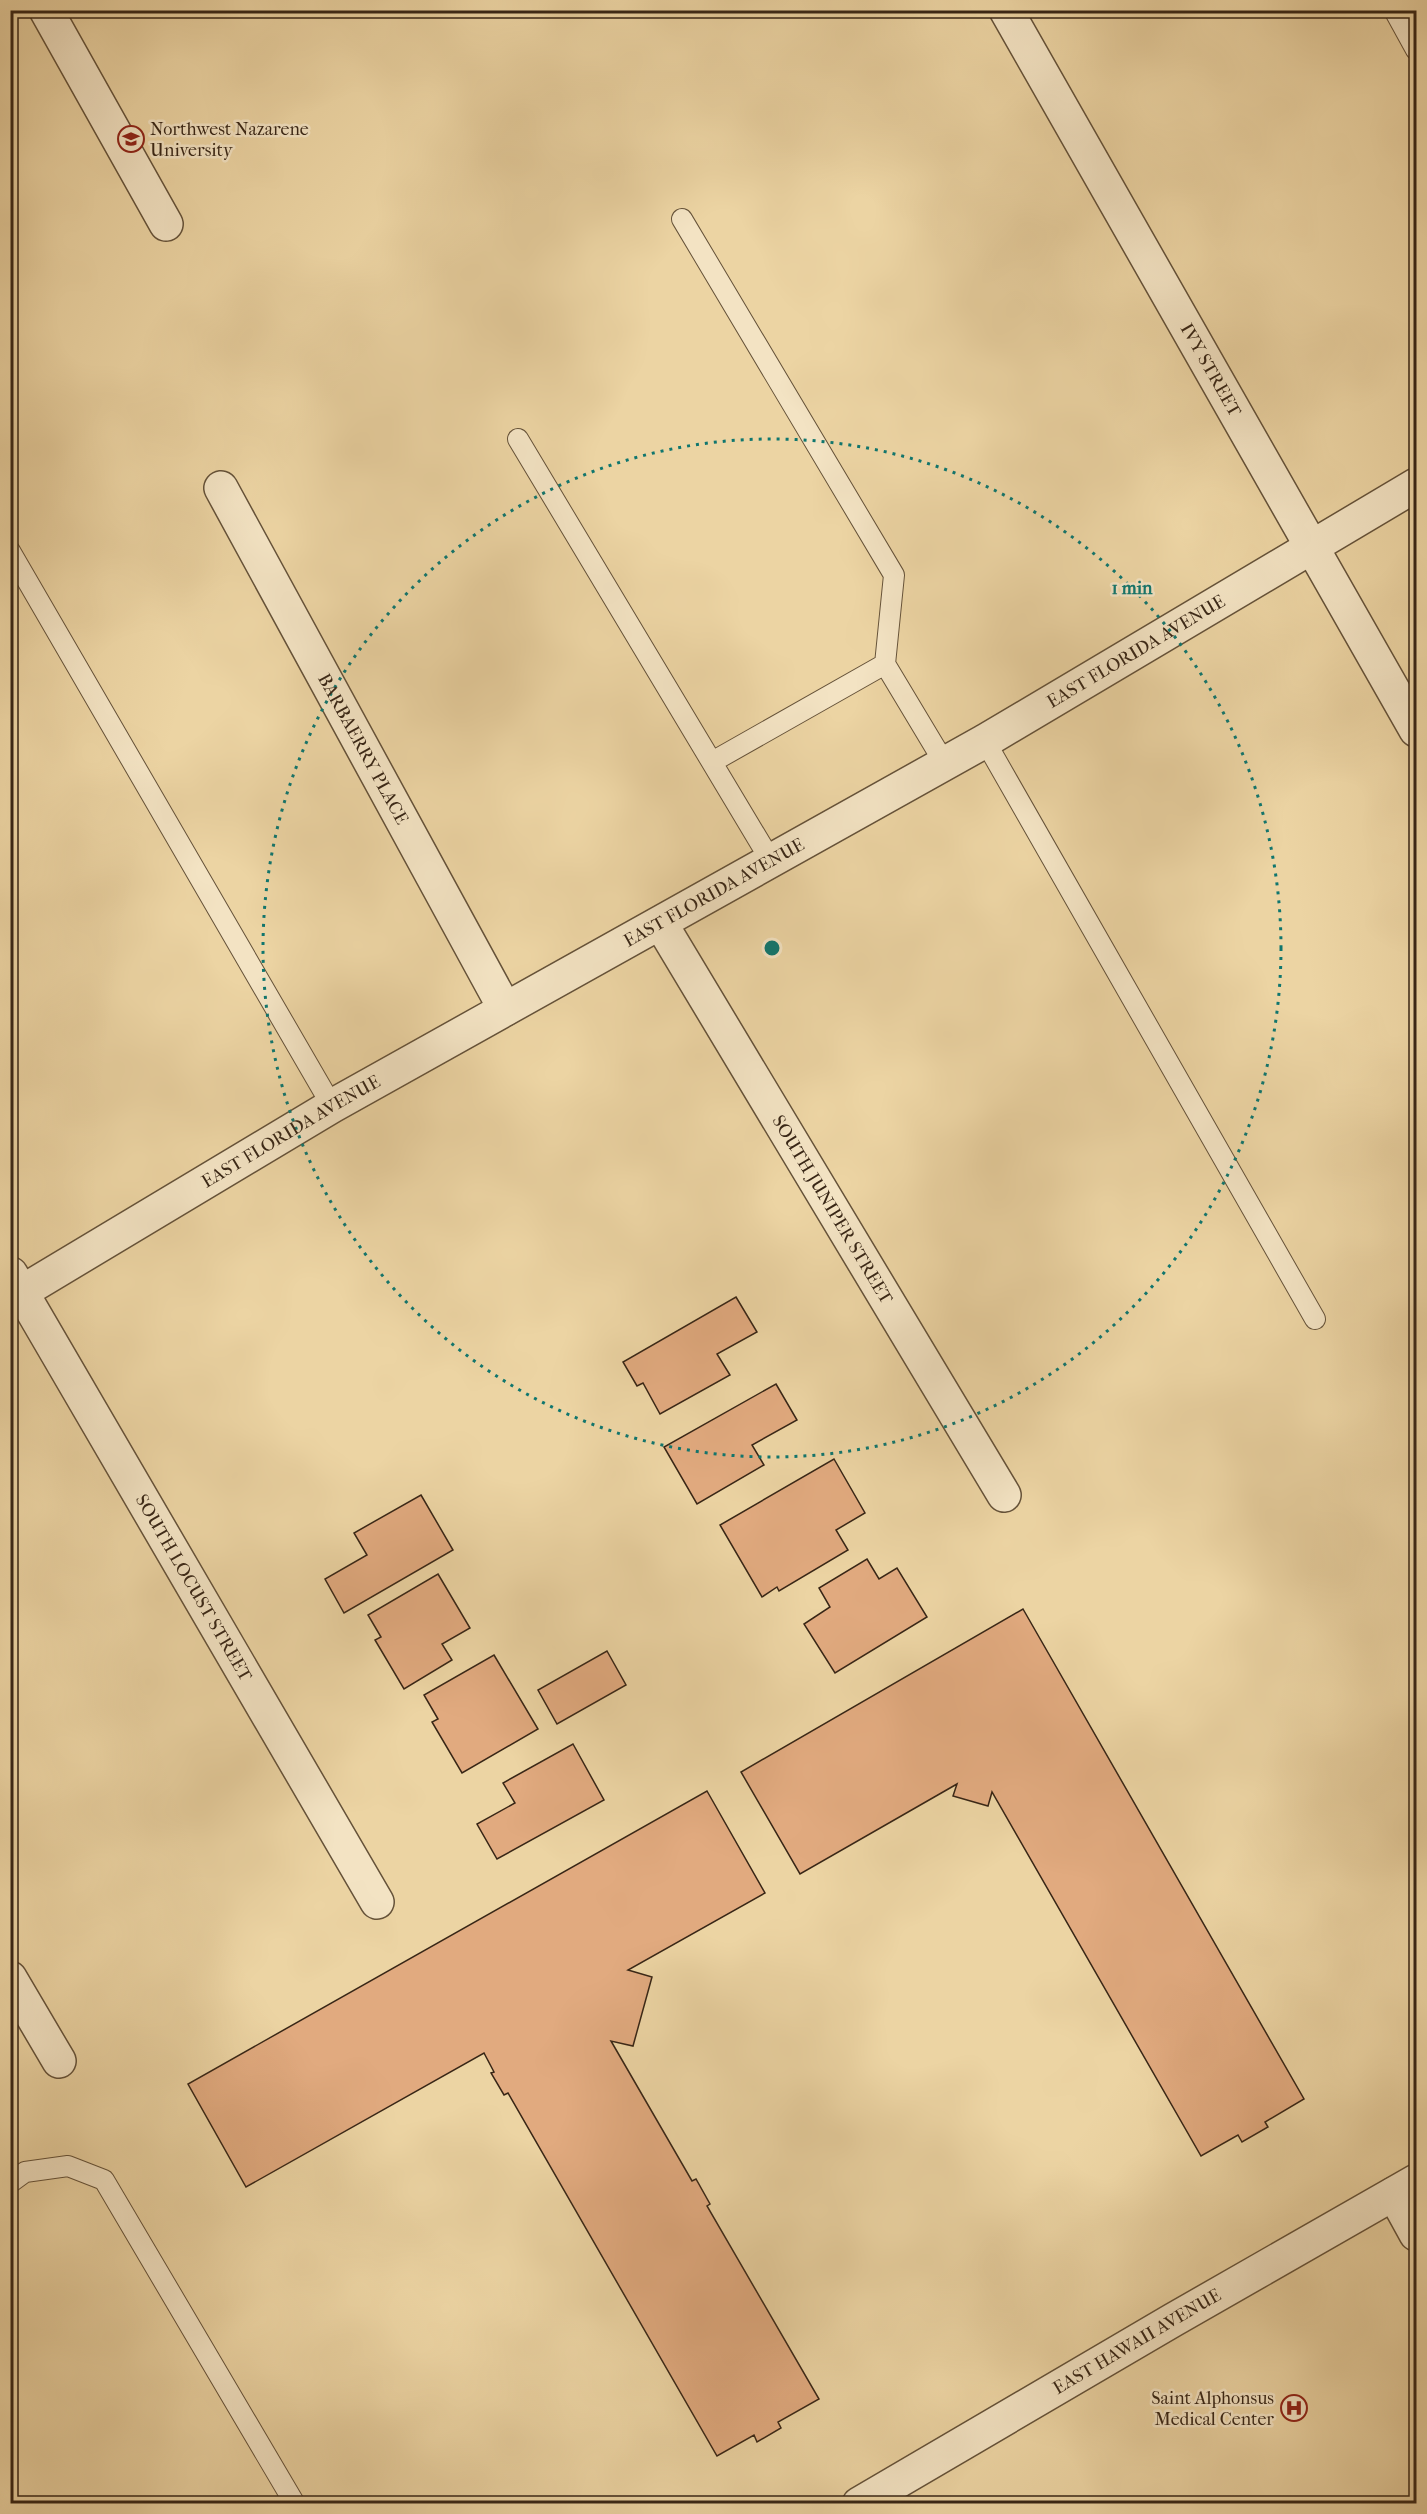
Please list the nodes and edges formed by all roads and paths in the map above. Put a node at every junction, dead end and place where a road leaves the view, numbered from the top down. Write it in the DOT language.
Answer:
graph roads {
  1 [pos="46,10"];
  2 [pos="1006,10"];
  3 [pos="1394,10"];
  4 [pos="1416,50"];
  5 [pos="682,219"];
  6 [pos="166,224"];
  7 [pos="518,439"];
  8 [pos="1416,485"];
  9 [pos="221,488"];
  10 [pos="1312,546"];
  11 [pos="10,551"];
  12 [pos="885,664"];
  13 [pos="1416,730"];
  14 [pos="986,741"];
  15 [pos="712,762"];
  16 [pos="945,764"];
  17 [pos="771,861"];
  18 [pos="661,924"];
  19 [pos="505,1009"];
  20 [pos="332,1106"];
  21 [pos="14,1288"];
  22 [pos="1315,1319"];
  23 [pos="1004,1495"];
  24 [pos="377,1902"];
  25 [pos="10,1978"];
  26 [pos="59,2061"];
  27 [pos="10,2183"];
  28 [pos="1405,2188"];
  29 [pos="1416,2234"];
  30 [pos="295,2504"];
  31 [pos="859,2504"];
  1 -- 6 [label="street"];
  2 -- 10 [label="street, IVY STREET"];
  3 -- 4 [label="lane"];
  5 -- 12 [label="lane"];
  7 -- 15 [label="lane"];
  8 -- 10 [label="street, EAST FLORIDA AVENUE"];
  9 -- 19 [label="street, BARBAERRY PLACE"];
  10 -- 13 [label="street, IVY STREET"];
  10 -- 14 [label="street, EAST FLORIDA AVENUE"];
  11 -- 20 [label="lane"];
  12 -- 15 [label="lane"];
  12 -- 16 [label="lane"];
  14 -- 16 [label="street, EAST FLORIDA AVENUE"];
  14 -- 22 [label="lane"];
  15 -- 17 [label="lane"];
  16 -- 17 [label="street, EAST FLORIDA AVENUE"];
  17 -- 18 [label="street, EAST FLORIDA AVENUE"];
  18 -- 19 [label="street, EAST FLORIDA AVENUE"];
  18 -- 23 [label="street, SOUTH JUNIPER STREET"];
  19 -- 20 [label="street, EAST FLORIDA AVENUE"];
  20 -- 21 [label="street, EAST FLORIDA AVENUE"];
  21 -- 24 [label="street, SOUTH LOCUST STREET"];
  25 -- 26 [label="street"];
  27 -- 30 [label="lane"];
  28 -- 29 [label="street"];
  28 -- 31 [label="street, EAST HAWAII AVENUE"];
}
